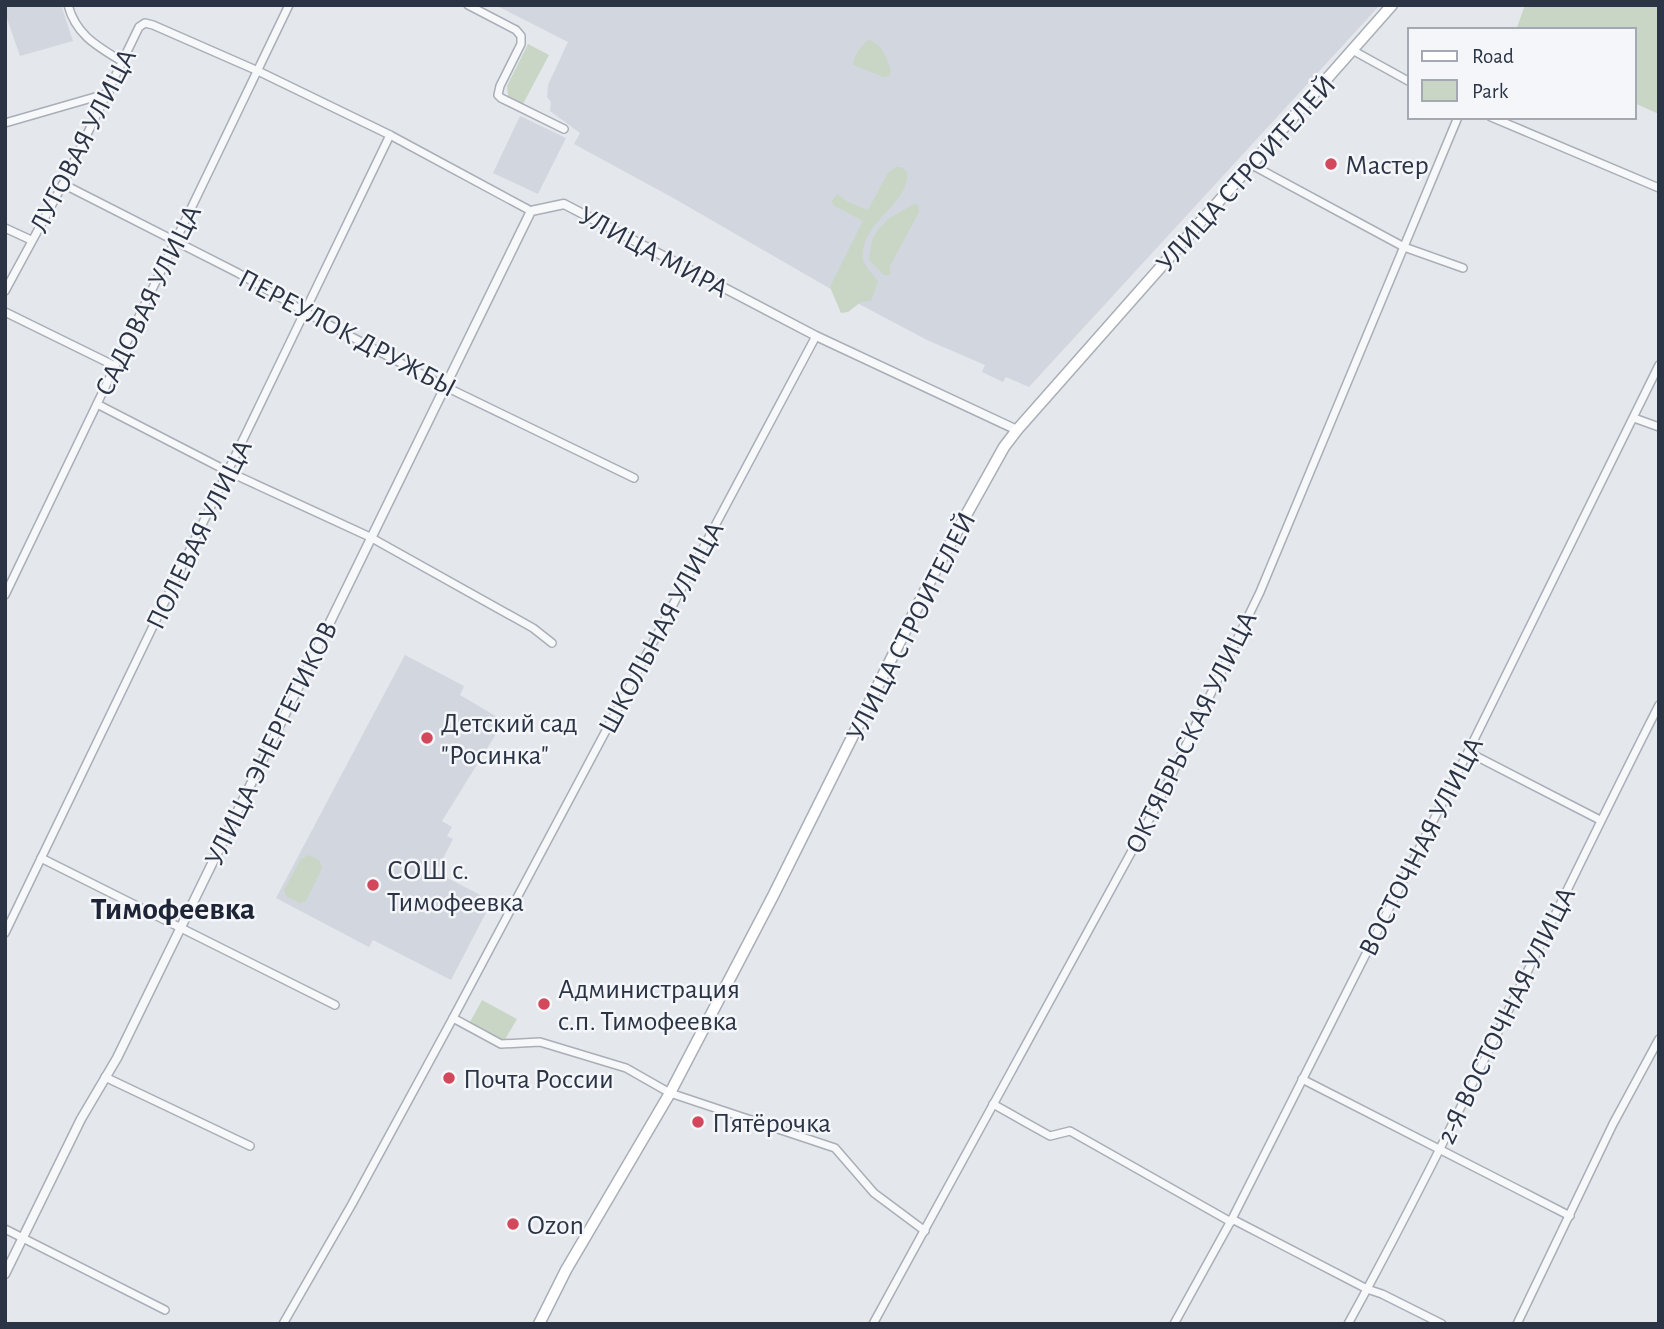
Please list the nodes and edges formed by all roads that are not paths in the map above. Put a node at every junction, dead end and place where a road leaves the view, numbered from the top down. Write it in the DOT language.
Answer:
graph roads {
  1 [pos="68,5"];
  2 [pos="289,5"];
  3 [pos="468,5"];
  4 [pos="1392,5"];
  5 [pos="1354,51"];
  6 [pos="123,62"];
  7 [pos="258,71"];
  8 [pos="1408,81"];
  9 [pos="109,93"];
  10 [pos="1457,119"];
  11 [pos="1495,119"];
  12 [pos="5,123"];
  13 [pos="564,129"];
  14 [pos="390,135"];
  15 [pos="1252,165"];
  16 [pos="63,184"];
  17 [pos="1659,188"];
  18 [pos="531,211"];
  19 [pos="5,228"];
  20 [pos="31,240"];
  21 [pos="175,242"];
  22 [pos="1404,247"];
  23 [pos="1463,268"];
  24 [pos="5,290"];
  25 [pos="5,312"];
  26 [pos="305,312"];
  27 [pos="816,336"];
  28 [pos="1659,365"];
  29 [pos="115,366"];
  30 [pos="444,386"];
  31 [pos="97,404"];
  32 [pos="1634,418"];
  33 [pos="1659,427"];
  34 [pos="1017,430"];
  35 [pos="229,472"];
  36 [pos="634,478"];
  37 [pos="370,537"];
  38 [pos="5,595"];
  39 [pos="552,643"];
  40 [pos="1659,705"];
  41 [pos="1468,752"];
  42 [pos="1600,820"];
  43 [pos="41,858"];
  44 [pos="181,928"];
  45 [pos="5,933"];
  46 [pos="335,1005"];
  47 [pos="453,1018"];
  48 [pos="1659,1039"];
  49 [pos="105,1077"];
  50 [pos="1302,1079"];
  51 [pos="670,1093"];
  52 [pos="993,1104"];
  53 [pos="250,1146"];
  54 [pos="1439,1150"];
  55 [pos="1570,1216"];
  56 [pos="1232,1220"];
  57 [pos="5,1229"];
  58 [pos="925,1231"];
  59 [pos="23,1237"];
  60 [pos="5,1274"];
  61 [pos="1367,1289"];
  62 [pos="165,1310"];
  63 [pos="283,1324"];
  64 [pos="540,1324"];
  65 [pos="873,1324"];
  66 [pos="1174,1324"];
  67 [pos="1348,1324"];
  68 [pos="1442,1324"];
  69 [pos="1517,1324"];
  1 -- 6 [label="street"];
  2 -- 7 [label="street, САДОВАЯ УЛИЦА"];
  3 -- 13 [label="street"];
  4 -- 5 [label="main road, УЛИЦА СТРОИТЕЛЕЙ"];
  5 -- 8 [label="street"];
  5 -- 15 [label="main road, УЛИЦА СТРОИТЕЛЕЙ"];
  6 -- 7 [label="street, ЛУГОВАЯ УЛИЦА"];
  6 -- 9 [label="street, ЛУГОВАЯ УЛИЦА"];
  7 -- 14 [label="street"];
  7 -- 21 [label="street, САДОВАЯ УЛИЦА"];
  9 -- 12 [label="street"];
  9 -- 16 [label="street, ЛУГОВАЯ УЛИЦА"];
  10 -- 22 [label="street, ОКТЯБРЬСКАЯ УЛИЦА"];
  11 -- 17 [label="street"];
  14 -- 18 [label="street"];
  14 -- 26 [label="street, ПОЛЕВАЯ УЛИЦА"];
  15 -- 22 [label="street"];
  15 -- 34 [label="main road, УЛИЦА СТРОИТЕЛЕЙ"];
  16 -- 20 [label="street, ЛУГОВАЯ УЛИЦА"];
  16 -- 21 [label="street, ПЕРЕУЛОК ДРУЖБЫ"];
  18 -- 27 [label="street, УЛИЦА МИРА"];
  18 -- 30 [label="street, УЛИЦА ЭНЕРГЕТИКОВ"];
  19 -- 20 [label="street"];
  20 -- 24 [label="street, ЛУГОВАЯ УЛИЦА"];
  21 -- 26 [label="street, ПЕРЕУЛОК ДРУЖБЫ"];
  21 -- 29 [label="street, САДОВАЯ УЛИЦА"];
  22 -- 23 [label="street"];
  22 -- 52 [label="street, ОКТЯБРЬСКАЯ УЛИЦА"];
  25 -- 29 [label="street"];
  26 -- 30 [label="street, ПЕРЕУЛОК ДРУЖБЫ"];
  26 -- 35 [label="street, ПОЛЕВАЯ УЛИЦА"];
  27 -- 34 [label="street, УЛИЦА МИРА"];
  27 -- 47 [label="street, ШКОЛЬНАЯ УЛИЦА"];
  28 -- 32 [label="street, ВОСТОЧНАЯ УЛИЦА"];
  29 -- 31 [label="street, САДОВАЯ УЛИЦА"];
  30 -- 36 [label="street, ПЕРЕУЛОК ДРУЖБЫ"];
  30 -- 37 [label="street, УЛИЦА ЭНЕРГЕТИКОВ"];
  31 -- 35 [label="street"];
  31 -- 38 [label="street, САДОВАЯ УЛИЦА"];
  32 -- 33 [label="street"];
  32 -- 41 [label="street, ВОСТОЧНАЯ УЛИЦА"];
  34 -- 51 [label="main road, УЛИЦА СТРОИТЕЛЕЙ"];
  35 -- 37 [label="street"];
  35 -- 43 [label="street, ПОЛЕВАЯ УЛИЦА"];
  37 -- 39 [label="street"];
  37 -- 44 [label="street, УЛИЦА ЭНЕРГЕТИКОВ"];
  40 -- 42 [label="street, 2-Я ВОСТОЧНАЯ УЛИЦА"];
  41 -- 42 [label="street"];
  41 -- 50 [label="street, ВОСТОЧНАЯ УЛИЦА"];
  42 -- 54 [label="street, 2-Я ВОСТОЧНАЯ УЛИЦА"];
  43 -- 44 [label="street"];
  43 -- 45 [label="street, ПОЛЕВАЯ УЛИЦА"];
  44 -- 46 [label="street"];
  44 -- 49 [label="street, УЛИЦА ЭНЕРГЕТИКОВ"];
  47 -- 51 [label="street"];
  47 -- 63 [label="street, ШКОЛЬНАЯ УЛИЦА"];
  48 -- 55 [label="street"];
  49 -- 53 [label="street"];
  49 -- 59 [label="street, УЛИЦА ЭНЕРГЕТИКОВ"];
  50 -- 54 [label="street"];
  50 -- 56 [label="street, ВОСТОЧНАЯ УЛИЦА"];
  51 -- 58 [label="street"];
  51 -- 64 [label="main road, УЛИЦА СТРОИТЕЛЕЙ"];
  52 -- 56 [label="street"];
  52 -- 58 [label="street, ОКТЯБРЬСКАЯ УЛИЦА"];
  54 -- 55 [label="street"];
  54 -- 61 [label="street, 2-Я ВОСТОЧНАЯ УЛИЦА"];
  55 -- 69 [label="street"];
  56 -- 61 [label="street"];
  56 -- 66 [label="street, ВОСТОЧНАЯ УЛИЦА"];
  57 -- 59 [label="street"];
  58 -- 65 [label="street, ОКТЯБРЬСКАЯ УЛИЦА"];
  59 -- 60 [label="street, УЛИЦА ЭНЕРГЕТИКОВ"];
  59 -- 62 [label="street"];
  61 -- 67 [label="street, 2-Я ВОСТОЧНАЯ УЛИЦА"];
  61 -- 68 [label="street"];
}
